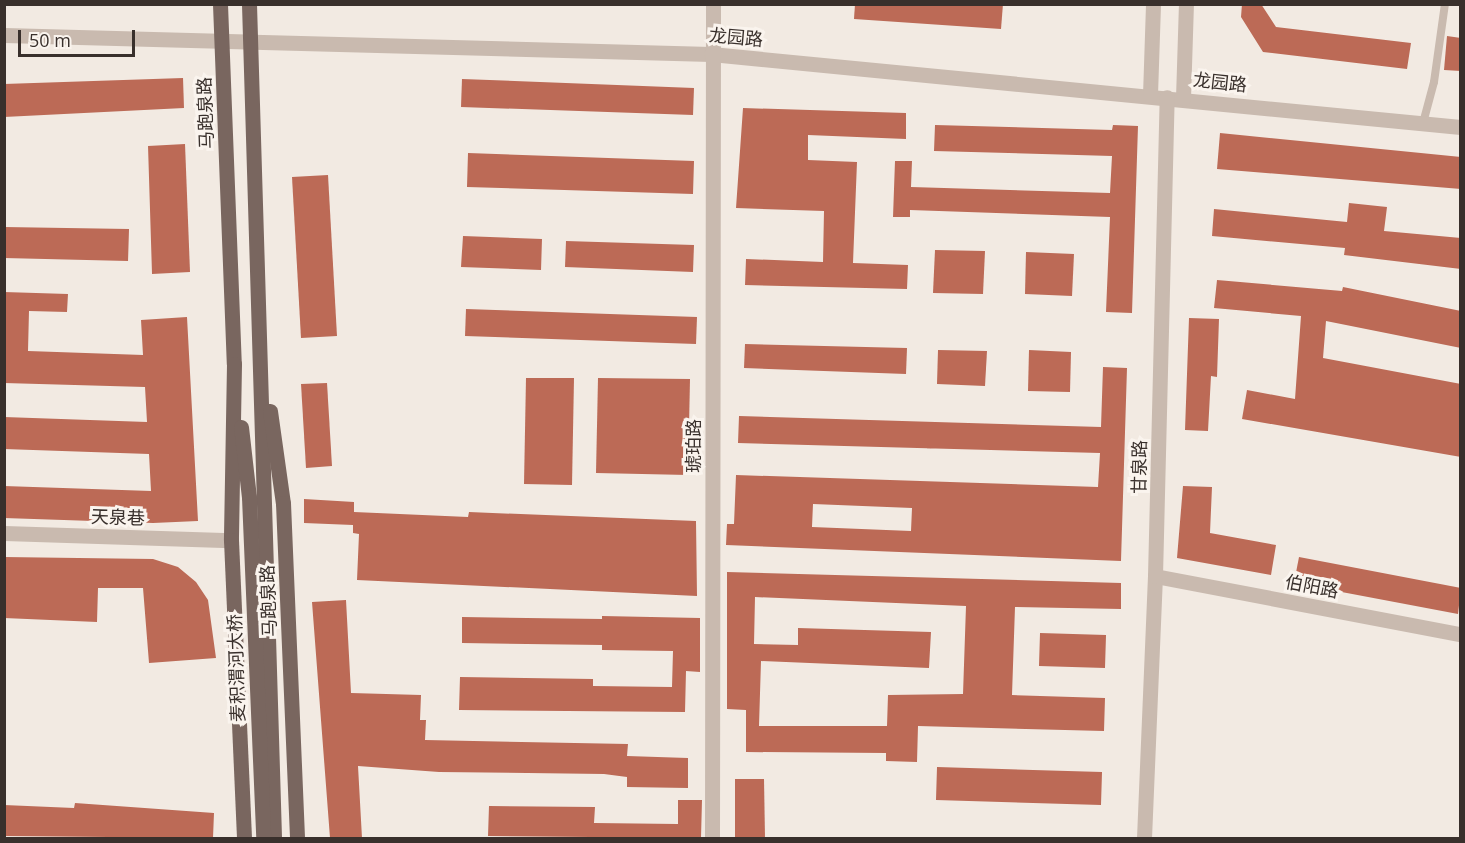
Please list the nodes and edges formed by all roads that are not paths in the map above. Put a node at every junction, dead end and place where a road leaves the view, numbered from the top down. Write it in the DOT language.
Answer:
graph roads {
  1 [pos="220,4"];
  2 [pos="249,4"];
  3 [pos="712,4"];
  4 [pos="1153,4"];
  5 [pos="1186,4"];
  6 [pos="1445,4"];
  7 [pos="4,35"];
  8 [pos="222,38"];
  9 [pos="251,41"];
  10 [pos="711,54"];
  11 [pos="1150,95"];
  12 [pos="1167,97"];
  13 [pos="1183,98"];
  14 [pos="1423,123"];
  15 [pos="1461,127"];
  16 [pos="263,362"];
  17 [pos="234,364"];
  18 [pos="255,498"];
  19 [pos="4,532"];
  20 [pos="231,540"];
  21 [pos="1155,576"];
  22 [pos="1461,634"];
  23 [pos="244,838"];
  24 [pos="262,838"];
  25 [pos="274,838"];
  26 [pos="297,838"];
  27 [pos="712,838"];
  28 [pos="1144,838"];
  1 -- 8 [label="main road, 马跑泉路"];
  2 -- 9 [label="main road, 马跑泉路"];
  3 -- 10 [label="street, 琥珀路"];
  4 -- 11 [label="street"];
  5 -- 13 [label="street"];
  6 -- 14 [label="lane"];
  7 -- 8 [label="street, 龙园路"];
  8 -- 9 [label="street, 龙园路"];
  8 -- 17 [label="main road, 马跑泉路"];
  9 -- 10 [label="street, 龙园路"];
  9 -- 16 [label="main road, 马跑泉路"];
  10 -- 11 [label="street, 龙园路"];
  10 -- 27 [label="street, 琥珀路"];
  11 -- 12 [label="street, 龙园路"];
  12 -- 13 [label="street, 龙园路"];
  12 -- 21 [label="street, 甘泉路"];
  13 -- 14 [label="street, 龙园路"];
  14 -- 15 [label="street, 龙园路"];
  16 -- 18 [label="main road, 马跑泉路"];
  16 -- 26 [label="main road, 马跑泉路"];
  17 -- 18 [label="main road, 马跑泉路"];
  17 -- 20 [label="main road, 马跑泉路"];
  18 -- 24 [label="main road, 麦积渭河大桥"];
  18 -- 25 [label="main road, 麦积渭河大桥"];
  19 -- 20 [label="street, 天泉巷"];
  20 -- 23 [label="main road, 马跑泉路"];
  21 -- 22 [label="street, 伯阳路"];
  21 -- 28 [label="street, 甘泉路"];
}
